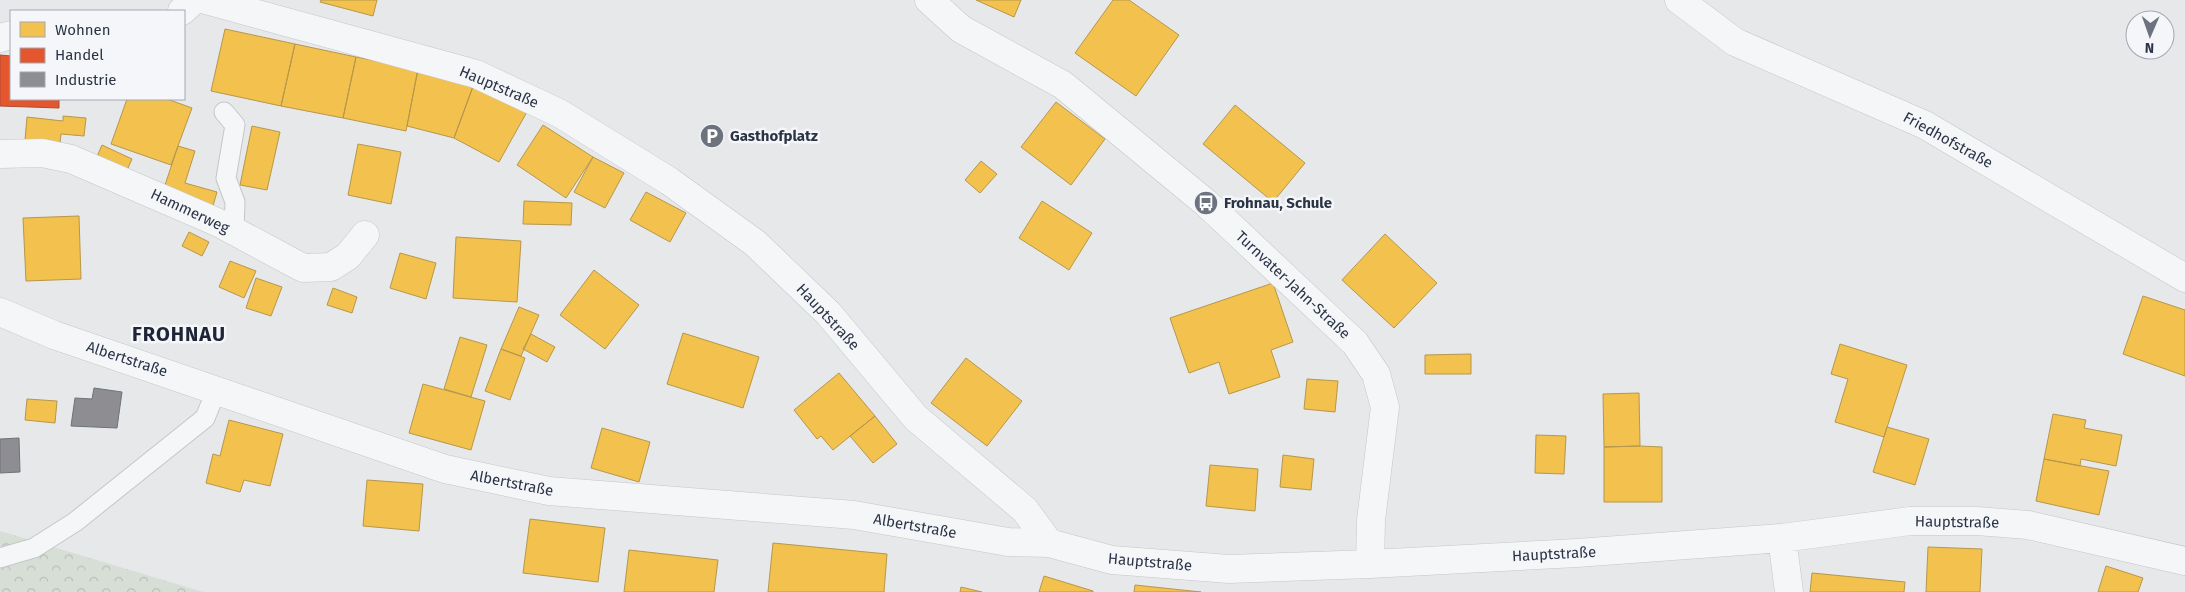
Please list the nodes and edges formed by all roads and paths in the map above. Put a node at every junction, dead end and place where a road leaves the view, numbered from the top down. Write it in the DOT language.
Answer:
graph roads {
  1 [pos="194,0"];
  2 [pos="206,0"];
  3 [pos="929,0"];
  4 [pos="1679,0"];
  5 [pos="183,10"];
  6 [pos="224,112"];
  7 [pos="0,154"];
  8 [pos="234,231"];
  9 [pos="365,235"];
  10 [pos="2185,278"];
  11 [pos="0,312"];
  12 [pos="217,389"];
  13 [pos="1782,538"];
  14 [pos="1049,543"];
  15 [pos="0,558"];
  16 [pos="2185,561"];
  17 [pos="1370,564"];
  18 [pos="1789,592"];
  1 -- 5 [label="street"];
  2 -- 14 [label="street, Hauptstraße"];
  3 -- 17 [label="street, Turnvater-Jahn-Straße"];
  4 -- 10 [label="street, Friedhofstraße"];
  6 -- 8 [label="lane"];
  7 -- 8 [label="street, Hammerweg"];
  8 -- 9 [label="street, Hammerweg"];
  11 -- 12 [label="street, Albertstraße"];
  12 -- 14 [label="street, Albertstraße"];
  12 -- 15 [label="lane"];
  13 -- 16 [label="street, Hauptstraße"];
  13 -- 17 [label="street, Hauptstraße"];
  13 -- 18 [label="street"];
  14 -- 17 [label="street, Hauptstraße"];
}
